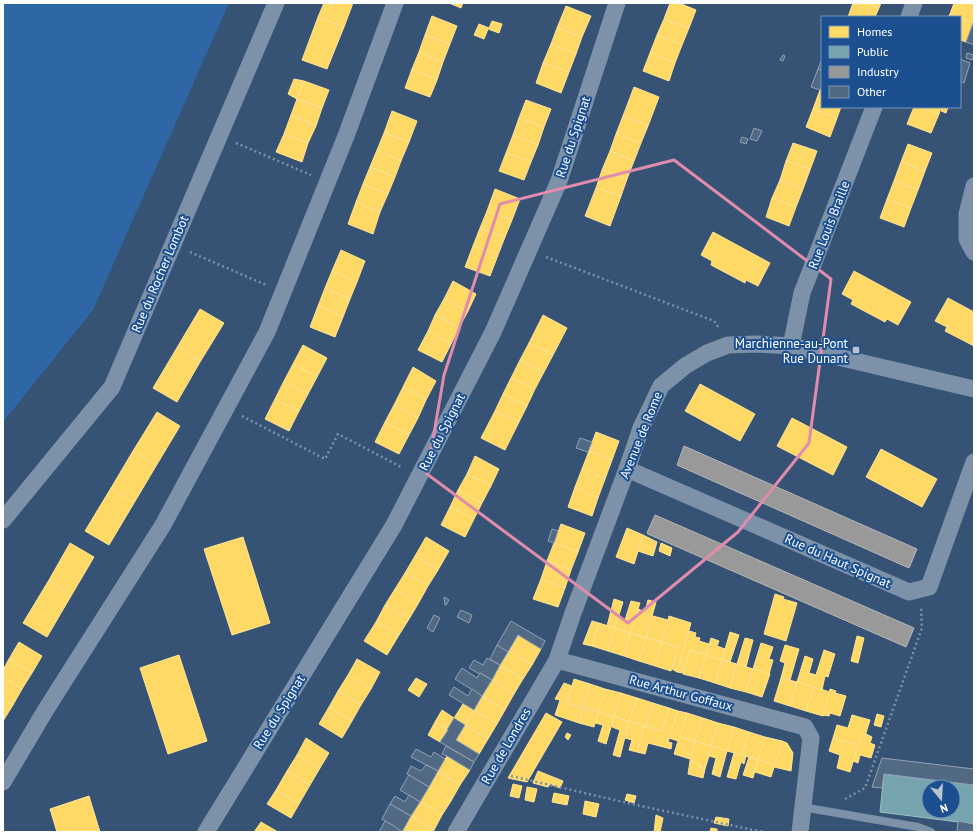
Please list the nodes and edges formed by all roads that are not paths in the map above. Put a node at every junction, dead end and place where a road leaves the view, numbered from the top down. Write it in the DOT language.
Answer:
graph roads {
  1 [pos="276,3"];
  2 [pos="395,3"];
  3 [pos="617,3"];
  4 [pos="914,3"];
  5 [pos="909,16"];
  6 [pos="874,108"];
  7 [pos="974,186"];
  8 [pos="974,252"];
  9 [pos="791,346"];
  10 [pos="974,389"];
  11 [pos="974,462"];
  12 [pos="627,469"];
  13 [pos="3,520"];
  14 [pos="557,660"];
  15 [pos="3,782"];
  16 [pos="802,807"];
  17 [pos="206,832"];
  18 [pos="456,832"];
  19 [pos="800,832"];
  20 [pos="931,832"];
  1 -- 13 [label="street, Rue du Rocher Lombot"];
  2 -- 15 [label="street"];
  3 -- 17 [label="street, Rue du Spignat"];
  4 -- 5 [label="street"];
  6 -- 9 [label="street, Rue Louis Braille"];
  7 -- 8 [label="street"];
  9 -- 10 [label="street, Avenue de Rome"];
  9 -- 12 [label="street, Avenue de Rome"];
  11 -- 12 [label="street, Rue du Haut Spignat"];
  12 -- 14 [label="street, Avenue de Rome"];
  14 -- 16 [label="street, Rue Arthur Goffaux"];
  14 -- 18 [label="street, Rue de Londres"];
  16 -- 19 [label="street"];
  16 -- 20 [label="lane"];
}
